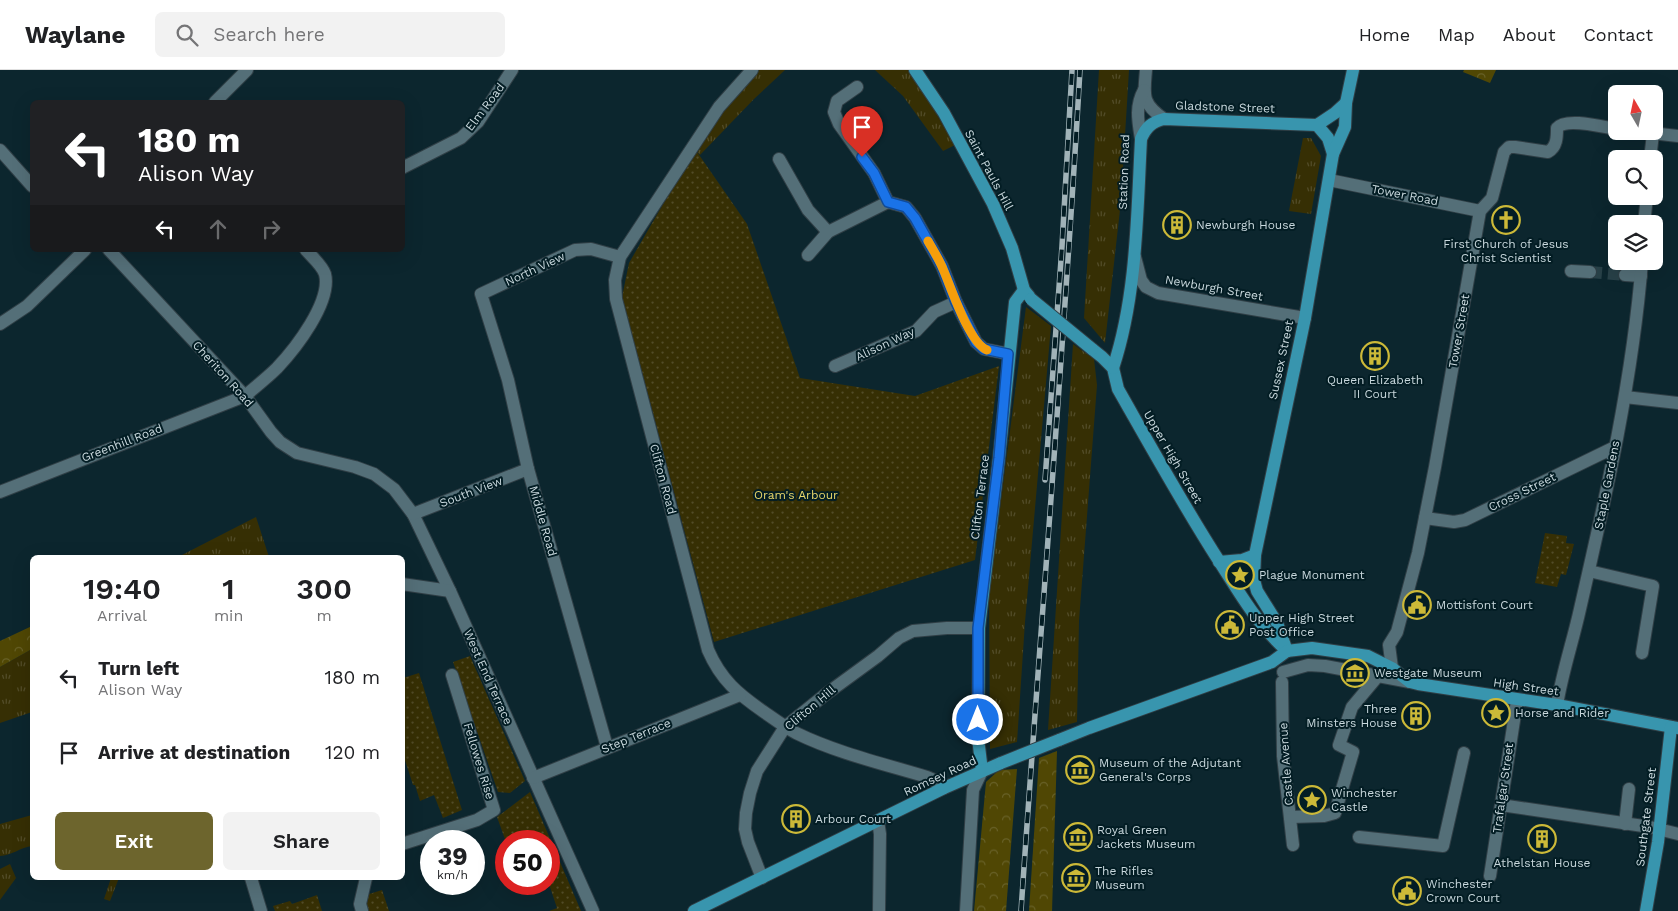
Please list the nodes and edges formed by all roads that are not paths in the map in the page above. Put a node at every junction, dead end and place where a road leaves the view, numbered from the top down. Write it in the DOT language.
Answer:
graph roads {
  1 [pos="246,70"];
  2 [pos="512,70"];
  3 [pos="752,70"];
  4 [pos="915,70"];
  5 [pos="1146,70"];
  6 [pos="1353,70"];
  7 [pos="857,87"];
  8 [pos="1144,90"];
  9 [pos="217,100"];
  10 [pos="1346,103"];
  11 [pos="1164,119"];
  12 [pos="1317,125"];
  13 [pos="1608,128"];
  14 [pos="1663,135"];
  15 [pos="1678,136"];
  16 [pos="1142,138"];
  17 [pos="0,150"];
  18 [pos="1333,154"];
  19 [pos="779,159"];
  20 [pos="405,167"];
  21 [pos="1329,180"];
  22 [pos="30,184"];
  23 [pos="888,202"];
  24 [pos="1480,211"];
  25 [pos="828,232"];
  26 [pos="83,252"];
  27 [pos="111,252"];
  28 [pos="308,252"];
  29 [pos="808,255"];
  30 [pos="620,257"];
  31 [pos="1134,257"];
  32 [pos="1641,270"];
  33 [pos="1571,271"];
  34 [pos="1590,272"];
  35 [pos="1625,275"];
  36 [pos="1640,276"];
  37 [pos="482,294"];
  38 [pos="1027,294"];
  39 [pos="956,302"];
  40 [pos="1304,318"];
  41 [pos="0,324"];
  42 [pos="1008,354"];
  43 [pos="835,366"];
  44 [pos="1113,368"];
  45 [pos="245,396"];
  46 [pos="1625,397"];
  47 [pos="1678,403"];
  48 [pos="1615,446"];
  49 [pos="355,467"];
  50 [pos="528,469"];
  51 [pos="0,492"];
  52 [pos="413,514"];
  53 [pos="1425,518"];
  54 [pos="1254,555"];
  55 [pos="1219,562"];
  56 [pos="1589,571"];
  57 [pos="405,584"];
  58 [pos="450,591"];
  59 [pos="978,628"];
  60 [pos="1389,645"];
  61 [pos="1287,651"];
  62 [pos="1642,653"];
  63 [pos="1368,656"];
  64 [pos="1392,668"];
  65 [pos="452,675"];
  66 [pos="1378,676"];
  67 [pos="1410,682"];
  68 [pos="740,695"];
  69 [pos="1517,700"];
  70 [pos="1557,705"];
  71 [pos="785,727"];
  72 [pos="1675,728"];
  73 [pos="608,747"];
  74 [pos="1464,753"];
  75 [pos="982,771"];
  76 [pos="533,778"];
  77 [pos="944,788"];
  78 [pos="1628,789"];
  79 [pos="1501,805"];
  80 [pos="1290,817"];
  81 [pos="878,821"];
  82 [pos="1625,824"];
  83 [pos="1659,830"];
  84 [pos="1678,834"];
  85 [pos="1359,837"];
  86 [pos="405,843"];
  87 [pos="1293,845"];
  88 [pos="1490,876"];
  89 [pos="762,878"];
  90 [pos="252,880"];
  91 [pos="366,880"];
  92 [pos="261,911"];
  93 [pos="362,911"];
  94 [pos="593,911"];
  95 [pos="694,911"];
  96 [pos="879,911"];
  97 [pos="966,911"];
  98 [pos="1646,911"];
  1 -- 9 [label="street"];
  2 -- 20 [label="street, Elm Road"];
  3 -- 30 [label="street, Clifton Road"];
  4 -- 38 [label="main road, Saint Pauls Hill"];
  5 -- 8 [label="street, Station Road"];
  6 -- 10 [label="main road, Sussex Street"];
  7 -- 23 [label="street"];
  8 -- 11 [label="street, Station Road"];
  8 -- 16 [label="street, Station Road"];
  10 -- 12 [label="main road"];
  10 -- 18 [label="main road, Sussex Street"];
  11 -- 12 [label="main road, Gladstone Street"];
  11 -- 16 [label="main road, Gladstone Street"];
  12 -- 18 [label="main road"];
  13 -- 24 [label="street, Tower Street"];
  14 -- 15 [label="street"];
  16 -- 31 [label="main road, Station Road"];
  17 -- 22 [label="street"];
  18 -- 21 [label="main road, Sussex Street"];
  19 -- 25 [label="street"];
  21 -- 24 [label="street, Tower Road"];
  21 -- 40 [label="main road, Sussex Street"];
  23 -- 25 [label="street"];
  23 -- 39 [label="street"];
  24 -- 53 [label="street, Tower Street"];
  25 -- 29 [label="street"];
  26 -- 41 [label="street"];
  27 -- 45 [label="street, Cheriton Road"];
  28 -- 45 [label="street, Greenhill Road"];
  30 -- 37 [label="street, North View"];
  30 -- 68 [label="street, Clifton Road"];
  31 -- 40 [label="street, Newburgh Street"];
  31 -- 44 [label="main road"];
  32 -- 36 [label="street, Staple Gardens"];
  33 -- 34 [label="street"];
  35 -- 36 [label="street"];
  36 -- 46 [label="street, Staple Gardens"];
  37 -- 50 [label="street, Middle Road"];
  38 -- 42 [label="main road, Clifton Terrace"];
  38 -- 44 [label="main road, bridge"];
  39 -- 42 [label="street"];
  39 -- 43 [label="street, Alison Way"];
  40 -- 54 [label="main road, Sussex Street"];
  42 -- 59 [label="main road, Clifton Terrace"];
  44 -- 55 [label="main road, Upper High Street"];
  45 -- 49 [label="street, Cheriton Road"];
  45 -- 51 [label="street, Greenhill Road"];
  46 -- 47 [label="street"];
  46 -- 48 [label="street, Staple Gardens"];
  48 -- 53 [label="street, Cross Street"];
  48 -- 56 [label="street, Staple Gardens"];
  49 -- 52 [label="street, West End Terrace"];
  50 -- 52 [label="street, South View"];
  50 -- 73 [label="street, Middle Road"];
  52 -- 58 [label="street, West End Terrace"];
  53 -- 60 [label="street, Tower Street"];
  54 -- 55 [label="main road"];
  54 -- 61 [label="main road, Sussex Street"];
  55 -- 61 [label="main road, Upper High Street"];
  56 -- 62 [label="street"];
  56 -- 70 [label="street, Staple Gardens"];
  57 -- 58 [label="street"];
  58 -- 76 [label="street, West End Terrace"];
  59 -- 71 [label="street, Clifton Hill"];
  59 -- 75 [label="main road, Clifton Terrace"];
  60 -- 63 [label="street"];
  60 -- 64 [label="street"];
  61 -- 63 [label="main road, High Street"];
  61 -- 75 [label="main road, Romsey Road, bridge"];
  63 -- 64 [label="main road, High Street"];
  64 -- 67 [label="main road, High Street"];
  65 -- 86 [label="street, Fellowes Rise"];
  66 -- 67 [label="street"];
  66 -- 80 [label="street"];
  66 -- 80 [label="street, Castle Avenue"];
  67 -- 69 [label="main road, High Street"];
  68 -- 71 [label="street, Clifton Road"];
  68 -- 73 [label="street, Step Terrace"];
  69 -- 70 [label="main road, High Street"];
  69 -- 79 [label="street, Trafalgar Street"];
  70 -- 72 [label="main road, High Street"];
  71 -- 77 [label="street, Clifton Road"];
  71 -- 89 [label="street, Clifton Hill"];
  72 -- 83 [label="main road, Southgate Street"];
  73 -- 76 [label="street, Step Terrace"];
  74 -- 85 [label="street"];
  75 -- 77 [label="main road, Romsey Road"];
  75 -- 97 [label="street"];
  76 -- 94 [label="street, West End Terrace"];
  77 -- 81 [label="main road, Romsey Road"];
  78 -- 82 [label="street"];
  79 -- 82 [label="street"];
  79 -- 88 [label="street, Trafalgar Street"];
  80 -- 87 [label="street, Castle Avenue"];
  81 -- 89 [label="main road, Romsey Road"];
  81 -- 96 [label="street"];
  82 -- 83 [label="street"];
  83 -- 84 [label="street"];
  83 -- 98 [label="main road, Southgate Street"];
  89 -- 95 [label="main road, Romsey Road"];
  90 -- 92 [label="street"];
  91 -- 93 [label="street"];
}
